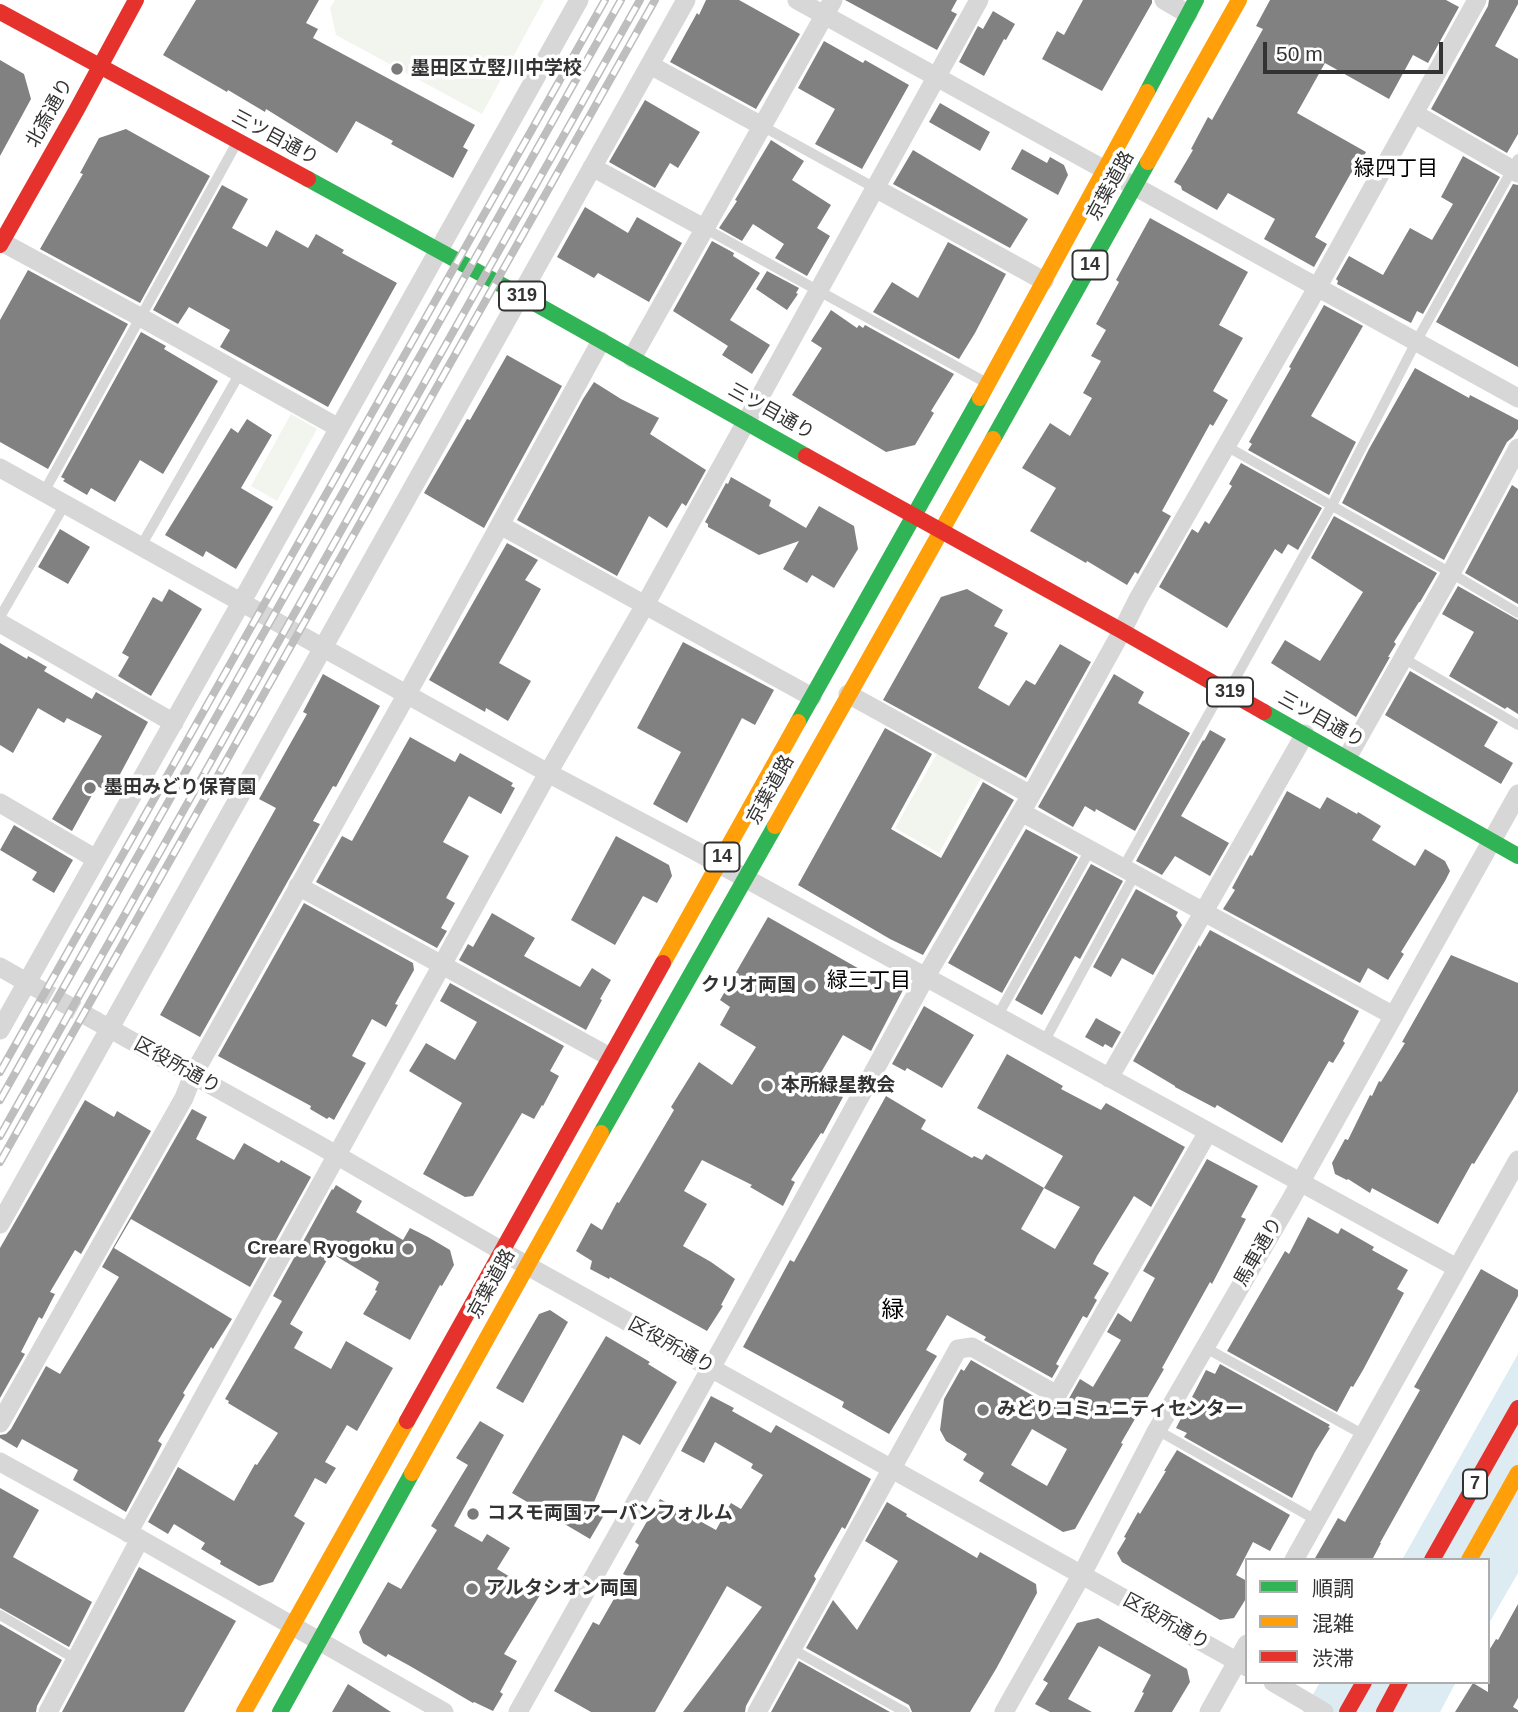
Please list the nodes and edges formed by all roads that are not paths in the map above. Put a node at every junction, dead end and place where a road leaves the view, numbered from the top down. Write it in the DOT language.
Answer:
graph roads {
  1 [pos="136,0"];
  2 [pos="579,0"];
  3 [pos="686,0"];
  4 [pos="797,0"];
  5 [pos="979,0"];
  6 [pos="1164,0"];
  7 [pos="1239,0"];
  8 [pos="1477,0"];
  9 [pos="829,7"];
  10 [pos="1192,7"];
  11 [pos="0,12"];
  12 [pos="650,65"];
  13 [pos="100,66"];
  14 [pos="936,77"];
  15 [pos="1415,114"];
  16 [pos="762,126"];
  17 [pos="237,142"];
  18 [pos="592,167"];
  19 [pos="1516,167"];
  20 [pos="1105,171"];
  21 [pos="1134,187"];
  22 [pos="875,188"];
  23 [pos="704,228"];
  24 [pos="1,243"];
  25 [pos="439,250"];
  26 [pos="1044,281"];
  27 [pos="1317,288"];
  28 [pos="817,290"];
  29 [pos="520,295"];
  30 [pos="140,317"];
  31 [pos="601,341"];
  32 [pos="1416,342"];
  33 [pos="632,358"];
  34 [pos="240,373"];
  35 [pos="988,383"];
  36 [pos="1518,398"];
  37 [pos="746,423"];
  38 [pos="340,428"];
  39 [pos="1226,446"];
  40 [pos="1518,448"];
  41 [pos="0,468"];
  42 [pos="44,492"];
  43 [pos="65,504"];
  44 [pos="1332,505"];
  45 [pos="913,515"];
  46 [pos="500,525"];
  47 [pos="940,530"];
  48 [pos="141,546"];
  49 [pos="1451,573"];
  50 [pos="242,601"];
  51 [pos="645,605"];
  52 [pos="1516,609"];
  53 [pos="0,617"];
  54 [pos="0,623"];
  55 [pos="1122,631"];
  56 [pos="323,646"];
  57 [pos="1403,658"];
  58 [pos="1226,690"];
  59 [pos="407,694"];
  60 [pos="848,694"];
  61 [pos="812,697"];
  62 [pos="174,723"];
  63 [pos="1518,725"];
  64 [pos="1305,734"];
  65 [pos="1347,758"];
  66 [pos="548,773"];
  67 [pos="1518,794"];
  68 [pos="0,803"];
  69 [pos="1026,803"];
  70 [pos="1492,842"];
  71 [pos="1090,850"];
  72 [pos="1518,856"];
  73 [pos="96,859"];
  74 [pos="719,864"];
  75 [pos="1129,871"];
  76 [pos="745,879"];
  77 [pos="298,886"];
  78 [pos="1204,912"];
  79 [pos="442,965"];
  80 [pos="0,967"];
  81 [pos="925,978"];
  82 [pos="31,984"];
  83 [pos="1394,1016"];
  84 [pos="997,1017"];
  85 [pos="103,1025"];
  86 [pos="0,1030"];
  87 [pos="1044,1042"];
  88 [pos="610,1057"];
  89 [pos="193,1075"];
  90 [pos="1109,1078"];
  91 [pos="1208,1132"];
  92 [pos="336,1156"];
  93 [pos="1518,1160"];
  94 [pos="1300,1182"];
  95 [pos="0,1224"];
  96 [pos="503,1252"];
  97 [pos="526,1265"];
  98 [pos="1457,1268"];
  99 [pos="1204,1346"];
  100 [pos="710,1368"];
  101 [pos="1518,1408"];
  102 [pos="0,1423"];
  103 [pos="1157,1430"];
  104 [pos="1364,1435"];
  105 [pos="0,1462"];
  106 [pos="891,1469"];
  107 [pos="1518,1473"];
  108 [pos="1317,1520"];
  109 [pos="134,1536"];
  110 [pos="1295,1558"];
  111 [pos="1434,1558"];
  112 [pos="1470,1558"];
  113 [pos="1081,1576"];
  114 [pos="0,1615"];
  115 [pos="292,1626"];
  116 [pos="320,1642"];
  117 [pos="792,1649"];
  118 [pos="77,1660"];
  119 [pos="1242,1665"];
  120 [pos="1277,1684"];
  121 [pos="1363,1684"];
  122 [pos="1399,1684"];
  123 [pos="48,1712"];
  124 [pos="244,1712"];
  125 [pos="280,1712"];
  126 [pos="444,1712"];
  127 [pos="518,1712"];
  128 [pos="757,1712"];
  129 [pos="905,1712"];
  130 [pos="1004,1712"];
  131 [pos="1209,1712"];
  132 [pos="1324,1712"];
  133 [pos="1347,1712"];
  134 [pos="1384,1712"];
  1 -- 13 [label="main road, 北斎通り"];
  2 -- 25 [label="street"];
  3 -- 12 [label="street"];
  4 -- 9 [label="street"];
  5 -- 14 [label="street"];
  6 -- 10 [label="street"];
  7 -- 21 [label="main road, 京葉道路 / 14"];
  8 -- 15 [label="street"];
  9 -- 14 [label="street"];
  9 -- 16 [label="street"];
  10 -- 20 [label="main road, 京葉道路 / 14"];
  11 -- 13 [label="main road, 三ツ目通り / 319"];
  12 -- 16 [label="street"];
  12 -- 18 [label="street"];
  13 -- 17 [label="main road, 三ツ目通り / 319"];
  13 -- 24 [label="main road, 北斎通り"];
  14 -- 20 [label="street"];
  14 -- 22 [label="street"];
  15 -- 19 [label="street"];
  15 -- 27 [label="street"];
  16 -- 22 [label="lane"];
  16 -- 23 [label="street"];
  17 -- 25 [label="main road, 三ツ目通り / 319"];
  17 -- 30 [label="lane"];
  18 -- 23 [label="street"];
  18 -- 29 [label="street"];
  19 -- 32 [label="lane"];
  20 -- 21 [label="street"];
  20 -- 26 [label="main road, 京葉道路 / 14"];
  21 -- 27 [label="street"];
  21 -- 47 [label="main road, 京葉道路 / 14"];
  22 -- 26 [label="street"];
  22 -- 28 [label="street"];
  23 -- 28 [label="lane"];
  23 -- 33 [label="street"];
  24 -- 30 [label="street"];
  25 -- 29 [label="main road, 三ツ目通り / 319"];
  25 -- 38 [label="street"];
  26 -- 35 [label="main road, 京葉道路 / 14"];
  27 -- 32 [label="street"];
  27 -- 39 [label="street"];
  28 -- 35 [label="lane"];
  28 -- 37 [label="street"];
  29 -- 31 [label="main road, 三ツ目通り / 319"];
  29 -- 56 [label="street"];
  30 -- 34 [label="street"];
  30 -- 42 [label="lane"];
  31 -- 33 [label="main road, 三ツ目通り / 319"];
  31 -- 46 [label="street"];
  32 -- 36 [label="street"];
  32 -- 44 [label="lane"];
  33 -- 37 [label="main road, 三ツ目通り / 319"];
  34 -- 38 [label="street"];
  34 -- 48 [label="lane"];
  35 -- 45 [label="main road, 京葉道路 / 14"];
  37 -- 45 [label="main road, 三ツ目通り / 319"];
  37 -- 51 [label="street"];
  38 -- 50 [label="street"];
  39 -- 44 [label="lane"];
  39 -- 55 [label="street"];
  40 -- 49 [label="street"];
  41 -- 42 [label="street"];
  42 -- 43 [label="street"];
  43 -- 48 [label="street"];
  43 -- 53 [label="lane"];
  44 -- 49 [label="lane"];
  44 -- 58 [label="lane"];
  45 -- 47 [label="main road, 三ツ目通り / 319"];
  45 -- 61 [label="main road, 京葉道路 / 14"];
  46 -- 51 [label="street"];
  46 -- 59 [label="street"];
  47 -- 55 [label="main road, 三ツ目通り / 319"];
  47 -- 60 [label="main road, 京葉道路 / 14"];
  48 -- 50 [label="street"];
  49 -- 52 [label="lane"];
  49 -- 57 [label="street"];
  50 -- 56 [label="street"];
  50 -- 62 [label="street"];
  51 -- 61 [label="street"];
  51 -- 66 [label="street"];
  54 -- 62 [label="street"];
  55 -- 58 [label="main road, 三ツ目通り / 319"];
  55 -- 69 [label="street"];
  56 -- 59 [label="street"];
  56 -- 85 [label="street"];
  57 -- 63 [label="lane"];
  57 -- 65 [label="street"];
  58 -- 64 [label="main road, 三ツ目通り / 319"];
  58 -- 75 [label="lane"];
  59 -- 66 [label="street"];
  59 -- 77 [label="street"];
  60 -- 69 [label="street"];
  60 -- 76 [label="main road, 京葉道路 / 14"];
  61 -- 74 [label="main road, 京葉道路 / 14"];
  62 -- 73 [label="street"];
  64 -- 65 [label="main road, 三ツ目通り / 319"];
  64 -- 78 [label="street"];
  65 -- 70 [label="main road, 三ツ目通り / 319"];
  66 -- 74 [label="street"];
  66 -- 79 [label="street"];
  67 -- 70 [label="street, 馬車通り"];
  68 -- 73 [label="street"];
  69 -- 71 [label="street"];
  69 -- 81 [label="street"];
  70 -- 72 [label="main road, 三ツ目通り / 319"];
  70 -- 83 [label="street, 馬車通り"];
  71 -- 75 [label="street"];
  71 -- 84 [label="lane"];
  73 -- 82 [label="street"];
  74 -- 76 [label="street"];
  74 -- 88 [label="main road, 京葉道路 / 14"];
  75 -- 78 [label="street"];
  75 -- 87 [label="lane"];
  76 -- 81 [label="street"];
  76 -- 97 [label="main road, 京葉道路 / 14"];
  77 -- 79 [label="street"];
  77 -- 89 [label="street"];
  78 -- 83 [label="street"];
  78 -- 90 [label="street"];
  79 -- 88 [label="street"];
  79 -- 92 [label="street"];
  80 -- 82 [label="street"];
  81 -- 84 [label="street"];
  81 -- 100 [label="street"];
  82 -- 86 [label="street"];
  83 -- 94 [label="street, 馬車通り"];
  84 -- 87 [label="street"];
  85 -- 89 [label="street, 区役所通り"];
  85 -- 95 [label="street"];
  87 -- 90 [label="street"];
  88 -- 96 [label="main road, 京葉道路 / 14"];
  89 -- 92 [label="street, 区役所通り"];
  89 -- 102 [label="street"];
  90 -- 91 [label="street"];
  91 -- 94 [label="street"];
  91 -- 106 [label="street"];
  92 -- 96 [label="street, 区役所通り"];
  92 -- 109 [label="street"];
  93 -- 98 [label="street"];
  94 -- 98 [label="street"];
  94 -- 99 [label="street, 馬車通り"];
  96 -- 97 [label="street, 区役所通り"];
  96 -- 115 [label="main road, 京葉道路 / 14"];
  97 -- 100 [label="street, 区役所通り"];
  97 -- 116 [label="main road, 京葉道路 / 14"];
  98 -- 104 [label="street"];
  99 -- 103 [label="street, 馬車通り"];
  99 -- 104 [label="lane"];
  100 -- 106 [label="street, 区役所通り"];
  100 -- 127 [label="street"];
  101 -- 111 [label="main road, 7"];
  103 -- 108 [label="lane"];
  103 -- 113 [label="street, 馬車通り"];
  104 -- 108 [label="street"];
  105 -- 109 [label="street"];
  106 -- 113 [label="street, 区役所通り"];
  106 -- 117 [label="street"];
  107 -- 112 [label="main road, 7"];
  108 -- 110 [label="street"];
  109 -- 115 [label="street"];
  109 -- 118 [label="street"];
  113 -- 119 [label="street, 区役所通り"];
  113 -- 130 [label="street, 馬車通り"];
  114 -- 118 [label="lane"];
  115 -- 116 [label="street"];
  115 -- 124 [label="main road, 京葉道路 / 14"];
  116 -- 125 [label="main road, 京葉道路 / 14"];
  116 -- 126 [label="street"];
  117 -- 128 [label="street"];
  117 -- 129 [label="lane"];
  118 -- 123 [label="street"];
  119 -- 131 [label="street"];
  120 -- 132 [label="street"];
  121 -- 133 [label="main road"];
  122 -- 134 [label="main road"];
}
